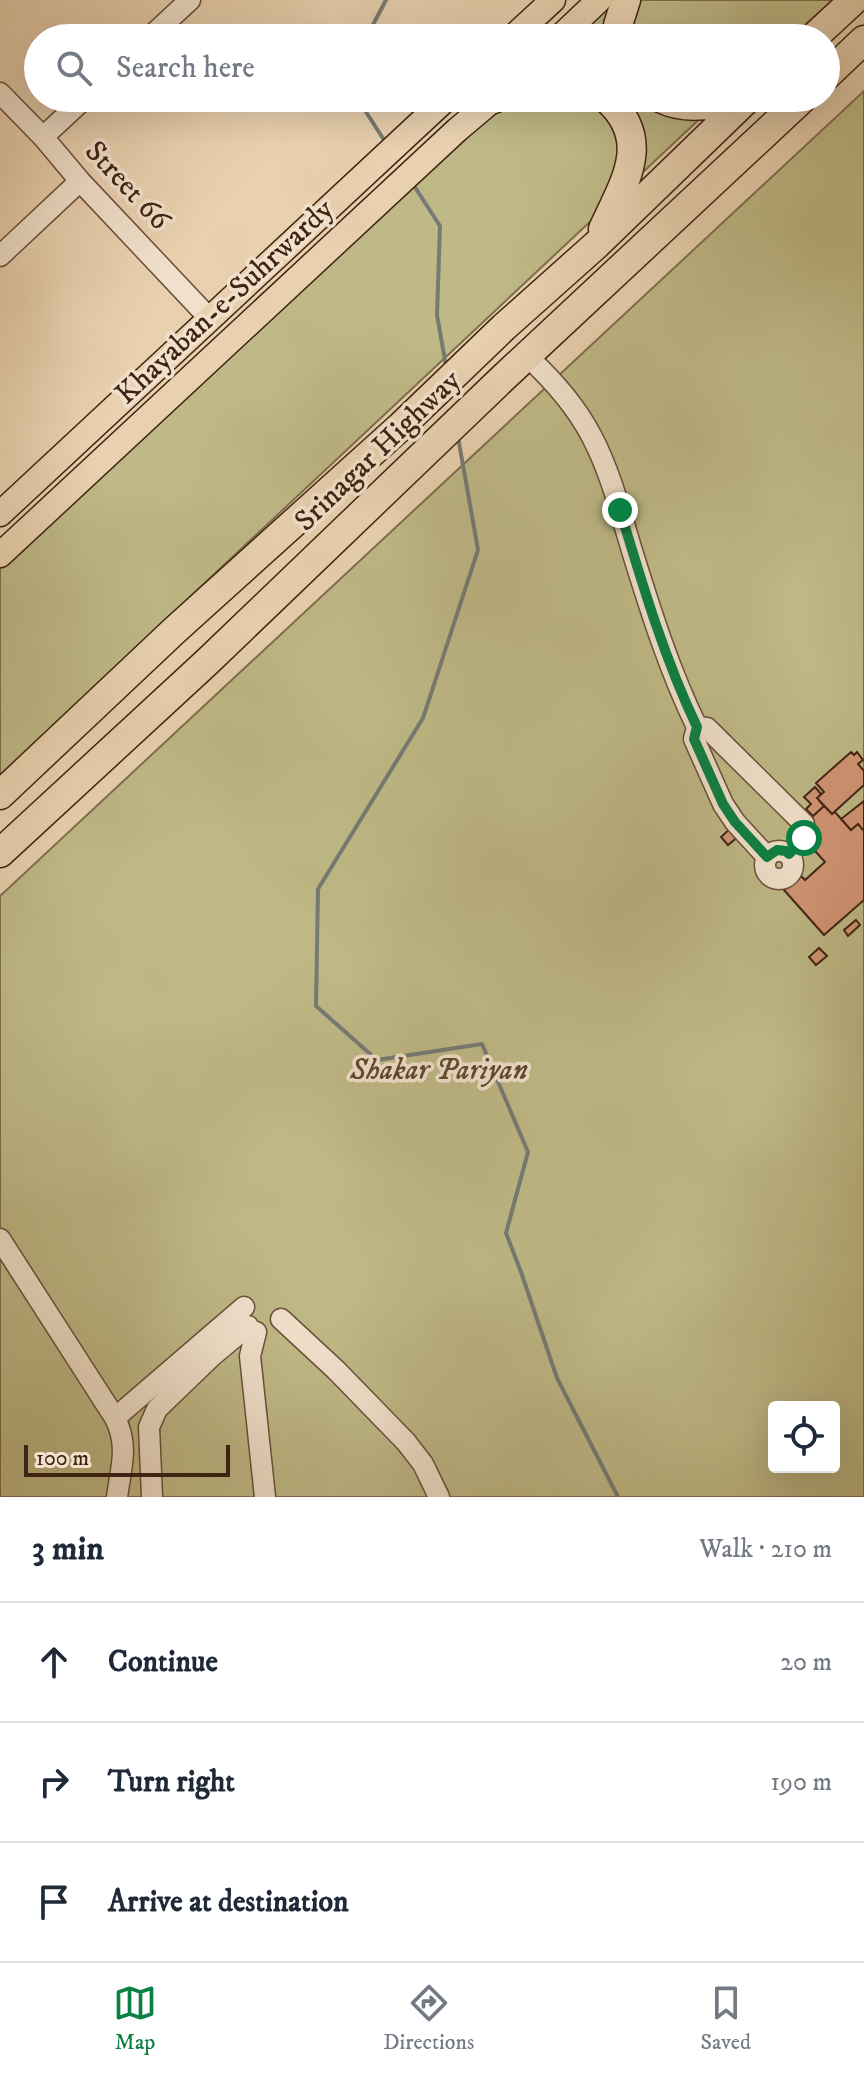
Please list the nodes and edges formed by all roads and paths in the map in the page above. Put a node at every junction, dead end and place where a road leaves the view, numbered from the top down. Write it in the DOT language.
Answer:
graph roads {
  1 [pos="190,0"];
  2 [pos="553,0"];
  3 [pos="599,0"];
  4 [pos="626,0"];
  5 [pos="854,0"];
  6 [pos="164,24"];
  7 [pos="527,24"];
  8 [pos="574,24"];
  9 [pos="618,24"];
  10 [pos="828,24"];
  11 [pos="864,40"];
  12 [pos="840,63"];
  13 [pos="0,93"];
  14 [pos="70,112"];
  15 [pos="432,112"];
  16 [pos="478,112"];
  17 [pos="618,112"];
  18 [pos="734,112"];
  19 [pos="788,112"];
  20 [pos="43,137"];
  21 [pos="80,181"];
  22 [pos="340,199"];
  23 [pos="362,219"];
  24 [pos="596,245"];
  25 [pos="0,256"];
  26 [pos="210,319"];
  27 [pos="527,356"];
  28 [pos="358,465"];
  29 [pos="413,465"];
  30 [pos="0,514"];
  31 [pos="0,555"];
  32 [pos="697,727"];
  33 [pos="0,795"];
  34 [pos="0,807"];
  35 [pos="0,842"];
  36 [pos="0,853"];
  37 [pos="0,1239"];
  38 [pos="281,1319"];
  39 [pos="249,1321"];
  40 [pos="115,1418"];
  41 [pos="117,1497"];
  42 [pos="152,1497"];
  43 [pos="265,1497"];
  44 [pos="439,1497"];
  1 -- 6 [label="street"];
  2 -- 7 [label="main road"];
  3 -- 8 [label="main road"];
  4 -- 9 [label="highway"];
  5 -- 10 [label="highway"];
  11 -- 12 [label="highway"];
  13 -- 20 [label="street, Street 66"];
  14 -- 20 [label="street"];
  15 -- 22 [label="main road, Khayaban-e-Suhrwardy"];
  16 -- 23 [label="main road, Khayaban-e-Suhrwardy"];
  17 -- 24 [label="highway"];
  18 -- 24 [label="highway, Srinagar Highway"];
  19 -- 27 [label="highway, Srinagar Highway"];
  20 -- 21 [label="street, Street 66"];
  21 -- 25 [label="street"];
  21 -- 26 [label="street, Street 66"];
  22 -- 23 [label="main road"];
  22 -- 26 [label="main road, Khayaban-e-Suhrwardy"];
  23 -- 31 [label="main road, Khayaban-e-Suhrwardy"];
  24 -- 28 [label="highway, Srinagar Highway"];
  26 -- 30 [label="main road, Khayaban-e-Suhrwardy"];
  27 -- 29 [label="highway, Srinagar Highway"];
  27 -- 32 [label="street"];
  28 -- 29 [label="highway"];
  28 -- 33 [label="highway, Srinagar Highway"];
  29 -- 36 [label="highway, Srinagar Highway"];
  32 -- 32 [label="street"];
  34 -- 35 [label="highway"];
  37 -- 40 [label="street"];
  38 -- 44 [label="street"];
  39 -- 40 [label="street"];
  39 -- 42 [label="street"];
  39 -- 43 [label="street"];
  40 -- 41 [label="street"];
}
